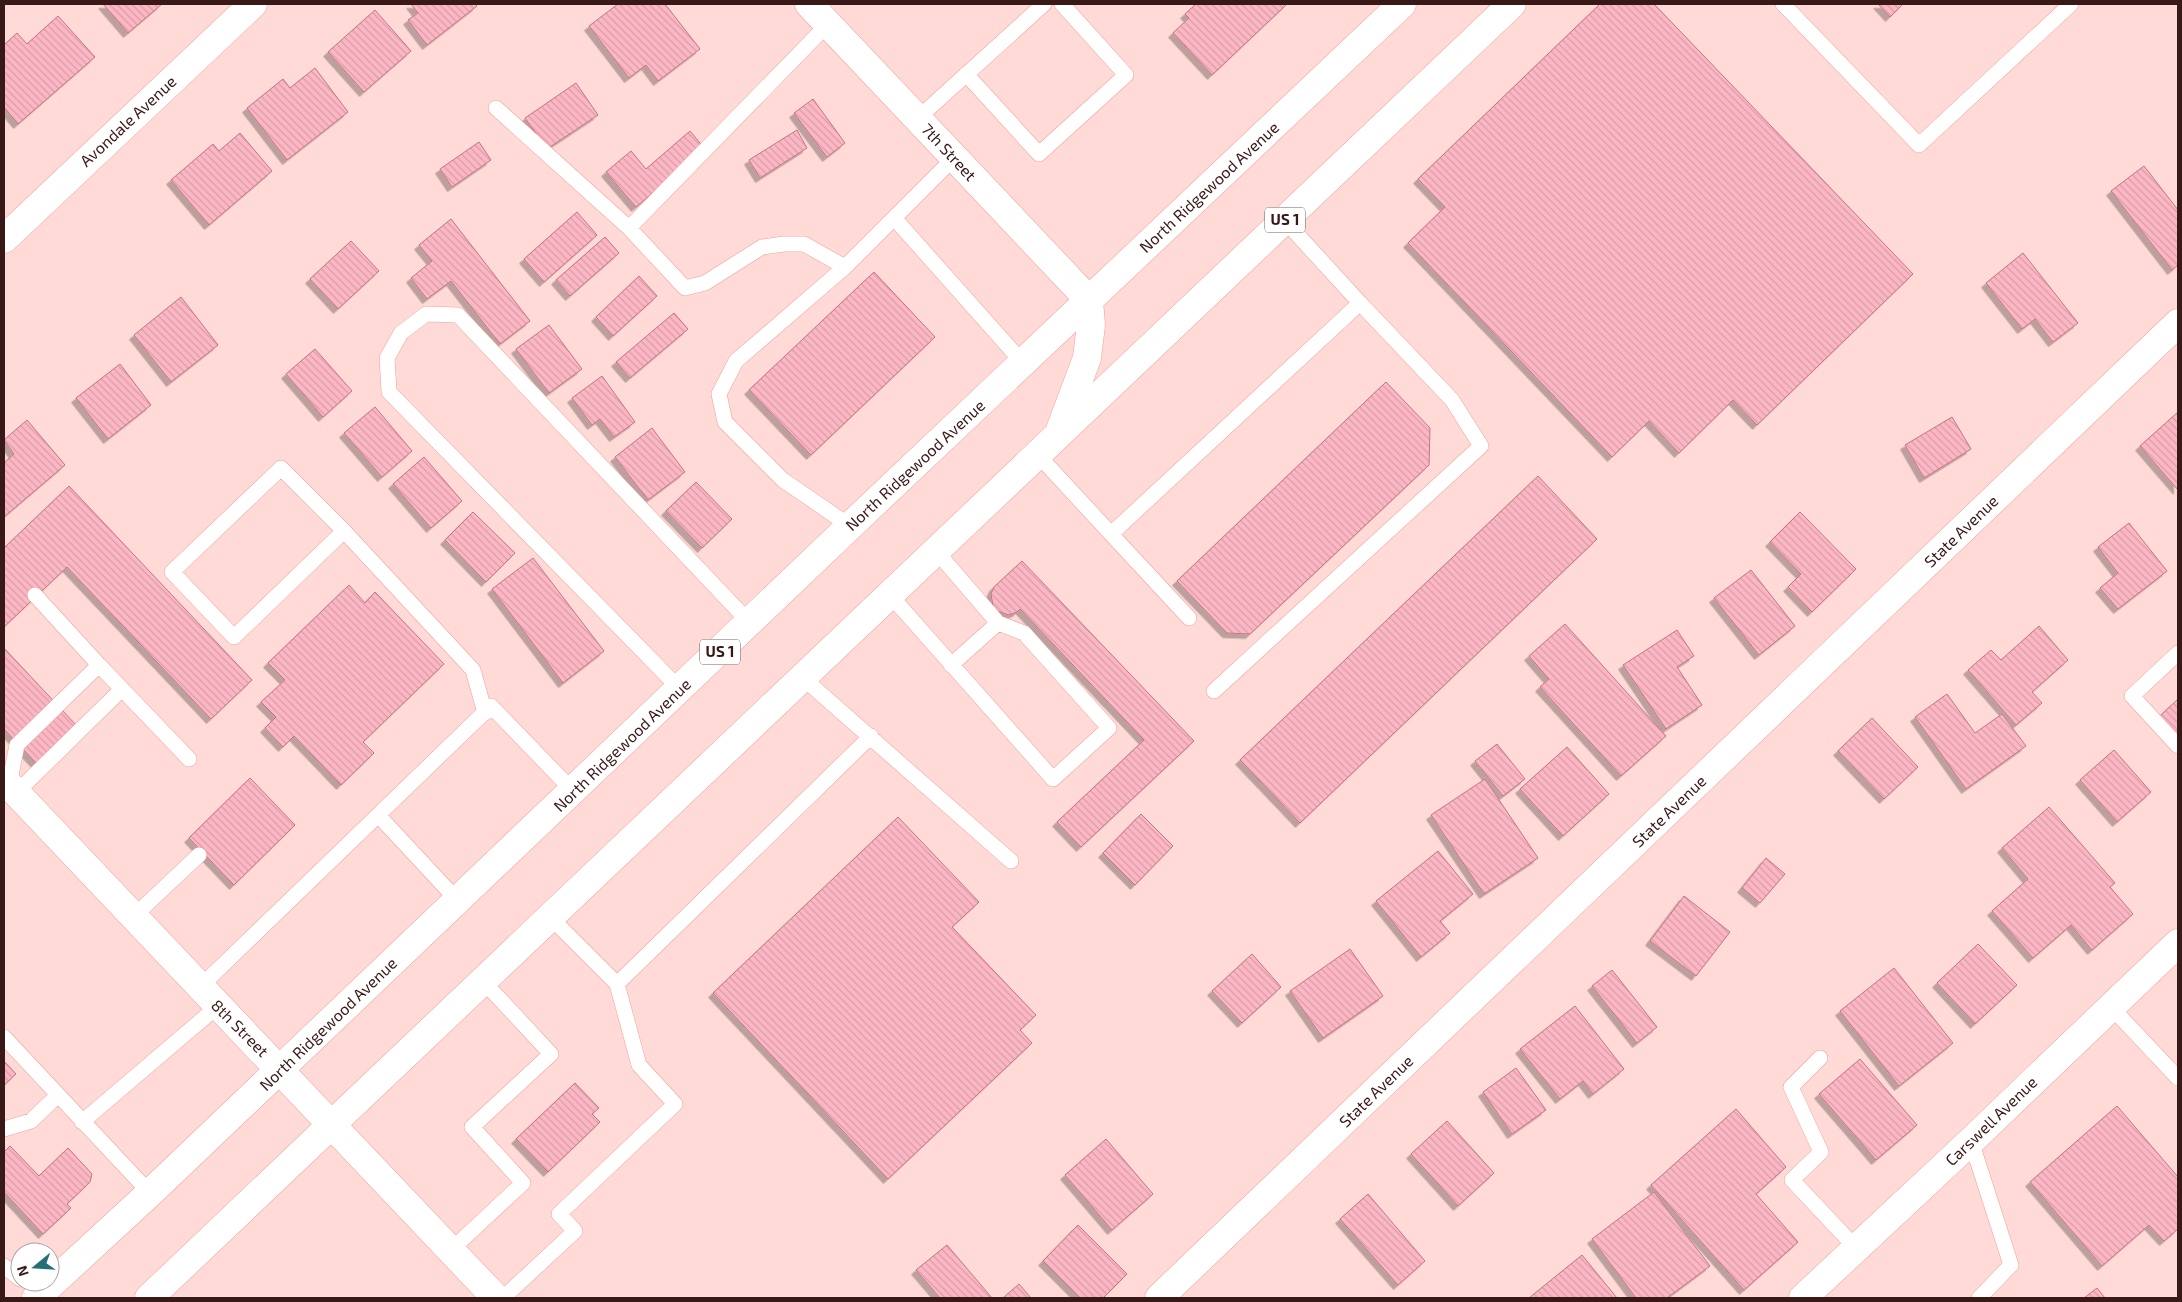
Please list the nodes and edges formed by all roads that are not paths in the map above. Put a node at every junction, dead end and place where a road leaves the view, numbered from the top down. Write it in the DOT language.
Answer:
graph roads {
  1 [pos="253,4"];
  2 [pos="809,4"];
  3 [pos="1044,4"];
  4 [pos="1062,4"];
  5 [pos="1402,4"];
  6 [pos="1512,4"];
  7 [pos="1784,4"];
  8 [pos="2071,4"];
  9 [pos="828,24"];
  10 [pos="966,74"];
  11 [pos="496,108"];
  12 [pos="917,119"];
  13 [pos="954,158"];
  14 [pos="895,219"];
  15 [pos="1284,220"];
  16 [pos="629,228"];
  17 [pos="4,239"];
  18 [pos="845,268"];
  19 [pos="1089,300"];
  20 [pos="1360,302"];
  21 [pos="2178,323"];
  22 [pos="1023,363"];
  23 [pos="1057,436"];
  24 [pos="1038,455"];
  25 [pos="850,526"];
  26 [pos="344,531"];
  27 [pos="1111,534"];
  28 [pos="937,552"];
  29 [pos="35,595"];
  30 [pos="890,595"];
  31 [pos="1189,618"];
  32 [pos="750,623"];
  33 [pos="998,623"];
  34 [pos="2178,654"];
  35 [pos="99,665"];
  36 [pos="951,665"];
  37 [pos="803,678"];
  38 [pos="680,689"];
  39 [pos="122,690"];
  40 [pos="1214,691"];
  41 [pos="485,713"];
  42 [pos="871,736"];
  43 [pos="2178,746"];
  44 [pos="189,759"];
  45 [pos="9,786"];
  46 [pos="573,791"];
  47 [pos="378,815"];
  48 [pos="199,855"];
  49 [pos="1011,861"];
  50 [pos="458,901"];
  51 [pos="134,917"];
  52 [pos="550,917"];
  53 [pos="2178,943"];
  54 [pos="483,981"];
  55 [pos="617,984"];
  56 [pos="209,997"];
  57 [pos="2111,1007"];
  58 [pos="4,1037"];
  59 [pos="1820,1058"];
  60 [pos="280,1069"];
  61 [pos="2178,1078"];
  62 [pos="58,1096"];
  63 [pos="82,1122"];
  64 [pos="332,1124"];
  65 [pos="4,1129"];
  66 [pos="1971,1141"];
  67 [pos="150,1193"];
  68 [pos="1856,1248"];
  69 [pos="451,1250"];
  70 [pos="60,1264"];
  71 [pos="149,1298"];
  72 [pos="496,1298"];
  73 [pos="503,1298"];
  74 [pos="1159,1298"];
  75 [pos="1803,1298"];
  76 [pos="1979,1298"];
  1 -- 17 [label="main road, Avondale Avenue"];
  2 -- 9 [label="main road, 7th Street"];
  3 -- 10 [label="lane"];
  4 -- 10 [label="lane"];
  5 -- 19 [label="main road, North Ridgewood Avenue / US 1"];
  6 -- 15 [label="main road, US 1"];
  7 -- 8 [label="lane"];
  9 -- 12 [label="main road, 7th Street"];
  9 -- 16 [label="lane"];
  10 -- 12 [label="lane"];
  11 -- 16 [label="lane"];
  12 -- 13 [label="main road, 7th Street"];
  13 -- 14 [label="lane"];
  13 -- 19 [label="main road, 7th Street"];
  14 -- 18 [label="lane"];
  14 -- 22 [label="lane"];
  15 -- 20 [label="lane"];
  15 -- 23 [label="main road, US 1"];
  16 -- 18 [label="lane"];
  18 -- 25 [label="lane"];
  19 -- 22 [label="main road, North Ridgewood Avenue / US 1"];
  19 -- 23 [label="main road"];
  20 -- 27 [label="lane"];
  20 -- 40 [label="lane"];
  21 -- 74 [label="main road, State Avenue"];
  22 -- 25 [label="main road, North Ridgewood Avenue / US 1"];
  23 -- 24 [label="main road, US 1"];
  24 -- 27 [label="lane"];
  24 -- 28 [label="main road, US 1"];
  25 -- 32 [label="main road, North Ridgewood Avenue / US 1"];
  26 -- 26 [label="lane"];
  26 -- 41 [label="lane"];
  27 -- 31 [label="lane"];
  28 -- 30 [label="main road, US 1"];
  28 -- 33 [label="lane"];
  29 -- 35 [label="lane"];
  30 -- 36 [label="lane"];
  30 -- 37 [label="main road, US 1"];
  32 -- 38 [label="main road, North Ridgewood Avenue / US 1"];
  32 -- 38 [label="lane"];
  33 -- 36 [label="lane"];
  33 -- 36 [label="lane"];
  34 -- 43 [label="lane"];
  35 -- 39 [label="lane"];
  35 -- 45 [label="lane"];
  37 -- 42 [label="lane"];
  37 -- 52 [label="main road, US 1"];
  38 -- 46 [label="main road, North Ridgewood Avenue / US 1"];
  39 -- 44 [label="lane"];
  39 -- 45 [label="lane"];
  41 -- 46 [label="lane"];
  41 -- 47 [label="lane"];
  42 -- 49 [label="lane"];
  42 -- 55 [label="lane"];
  45 -- 51 [label="main road, 8th Street"];
  46 -- 50 [label="main road, North Ridgewood Avenue / US 1"];
  47 -- 50 [label="lane"];
  47 -- 56 [label="lane"];
  48 -- 51 [label="lane"];
  50 -- 60 [label="main road, North Ridgewood Avenue / US 1"];
  51 -- 56 [label="main road, 8th Street"];
  52 -- 54 [label="main road, US 1"];
  52 -- 55 [label="lane"];
  53 -- 57 [label="main road, Carswell Avenue"];
  54 -- 64 [label="main road, US 1"];
  54 -- 69 [label="lane"];
  55 -- 73 [label="lane"];
  56 -- 60 [label="main road, 8th Street"];
  56 -- 63 [label="lane"];
  57 -- 61 [label="lane"];
  57 -- 66 [label="main road, Carswell Avenue"];
  58 -- 62 [label="lane"];
  59 -- 68 [label="lane"];
  60 -- 64 [label="main road, 8th Street"];
  60 -- 67 [label="main road, North Ridgewood Avenue / US 1"];
  62 -- 63 [label="lane"];
  62 -- 65 [label="lane"];
  63 -- 67 [label="lane"];
  64 -- 69 [label="main road, 8th Street"];
  64 -- 71 [label="main road, US 1"];
  66 -- 68 [label="main road, Carswell Avenue"];
  66 -- 76 [label="lane"];
  67 -- 70 [label="main road, North Ridgewood Avenue / US 1"];
  68 -- 75 [label="main road, Carswell Avenue"];
  69 -- 72 [label="main road, 8th Street"];
}
